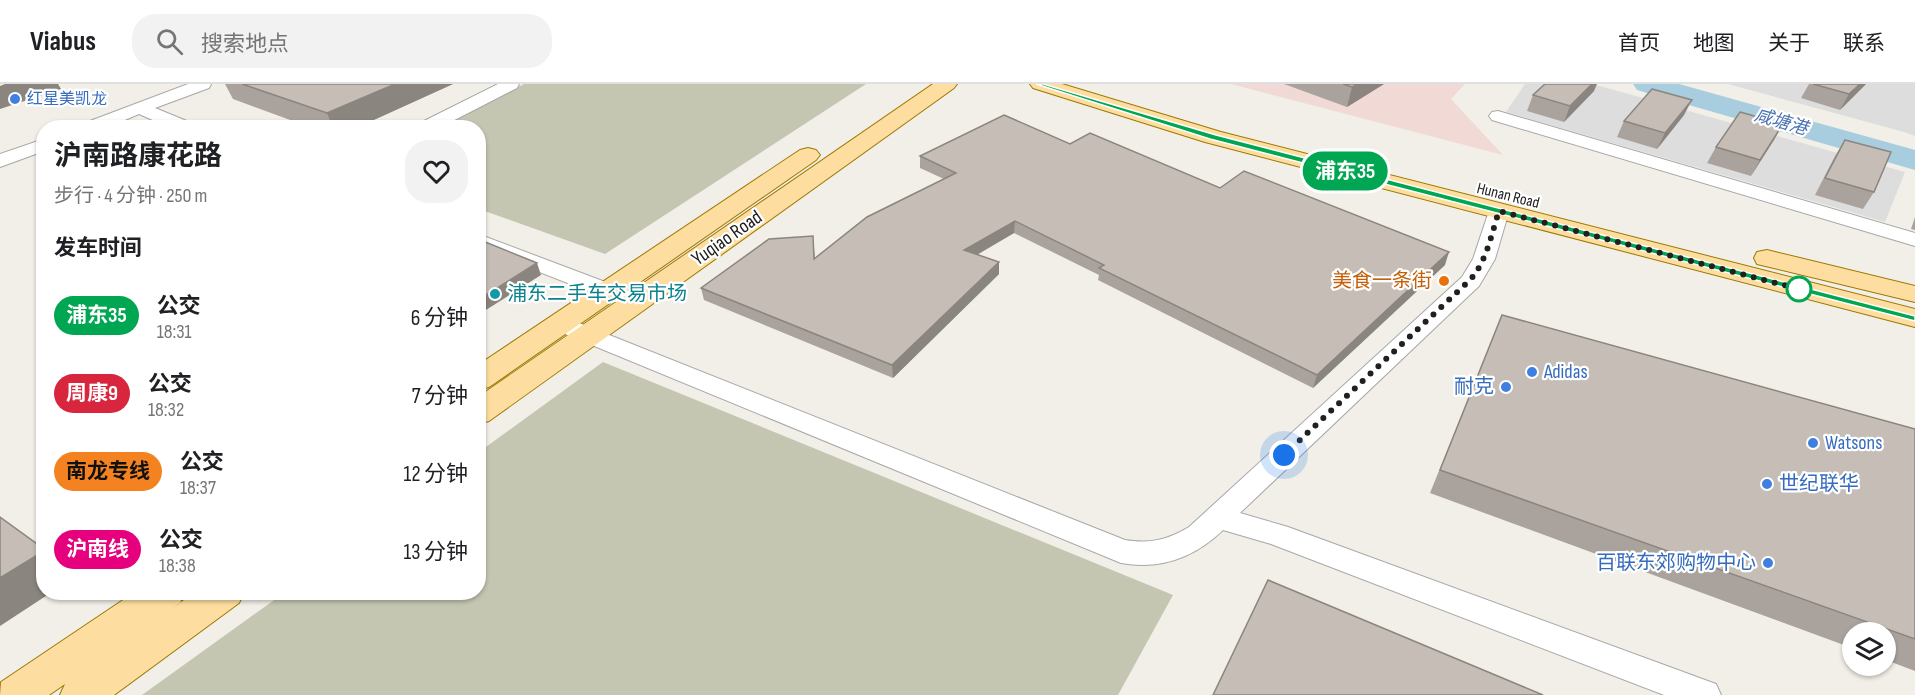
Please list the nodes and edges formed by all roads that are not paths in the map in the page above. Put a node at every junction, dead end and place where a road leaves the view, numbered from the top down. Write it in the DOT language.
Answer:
graph roads {
  1 [pos="171,84"];
  2 [pos="203,84"];
  3 [pos="511,84"];
  4 [pos="913,84"];
  5 [pos="946,84"];
  6 [pos="1040,84"];
  7 [pos="1105,84"];
  8 [pos="139,108"];
  9 [pos="1498,116"];
  10 [pos="108,120"];
  11 [pos="168,120"];
  12 [pos="440,120"];
  13 [pos="36,147"];
  14 [pos="0,161"];
  15 [pos="1499,211"];
  16 [pos="1915,240"];
  17 [pos="486,243"];
  18 [pos="609,291"];
  19 [pos="1915,294"];
  20 [pos="637,302"];
  21 [pos="1915,318"];
  22 [pos="561,324"];
  23 [pos="589,335"];
  24 [pos="486,375"];
  25 [pos="486,407"];
  26 [pos="1216,518"];
  27 [pos="154,600"];
  28 [pos="214,600"];
  29 [pos="16,695"];
  30 [pos="81,695"];
  31 [pos="1702,695"];
  1 -- 8 [label="street"];
  2 -- 8 [label="street"];
  3 -- 12 [label="street"];
  4 -- 18 [label="main road, Yuqiao Road"];
  5 -- 20 [label="main road, Yuqiao Road"];
  6 -- 15 [label="main road, Hunan Road"];
  7 -- 19 [label="main road, Hunan Road"];
  8 -- 10 [label="street"];
  8 -- 11 [label="street"];
  9 -- 16 [label="street"];
  13 -- 14 [label="street"];
  15 -- 21 [label="main road, Hunan Road"];
  15 -- 26 [label="street"];
  17 -- 18 [label="street"];
  18 -- 20 [label="street"];
  18 -- 22 [label="main road, Yuqiao Road"];
  20 -- 23 [label="main road, Yuqiao Road"];
  22 -- 23 [label="street"];
  22 -- 24 [label="main road, Yuqiao Road"];
  23 -- 25 [label="main road, Yuqiao Road"];
  23 -- 26 [label="street"];
  26 -- 31 [label="street"];
  27 -- 29 [label="main road"];
  28 -- 30 [label="main road"];
}
